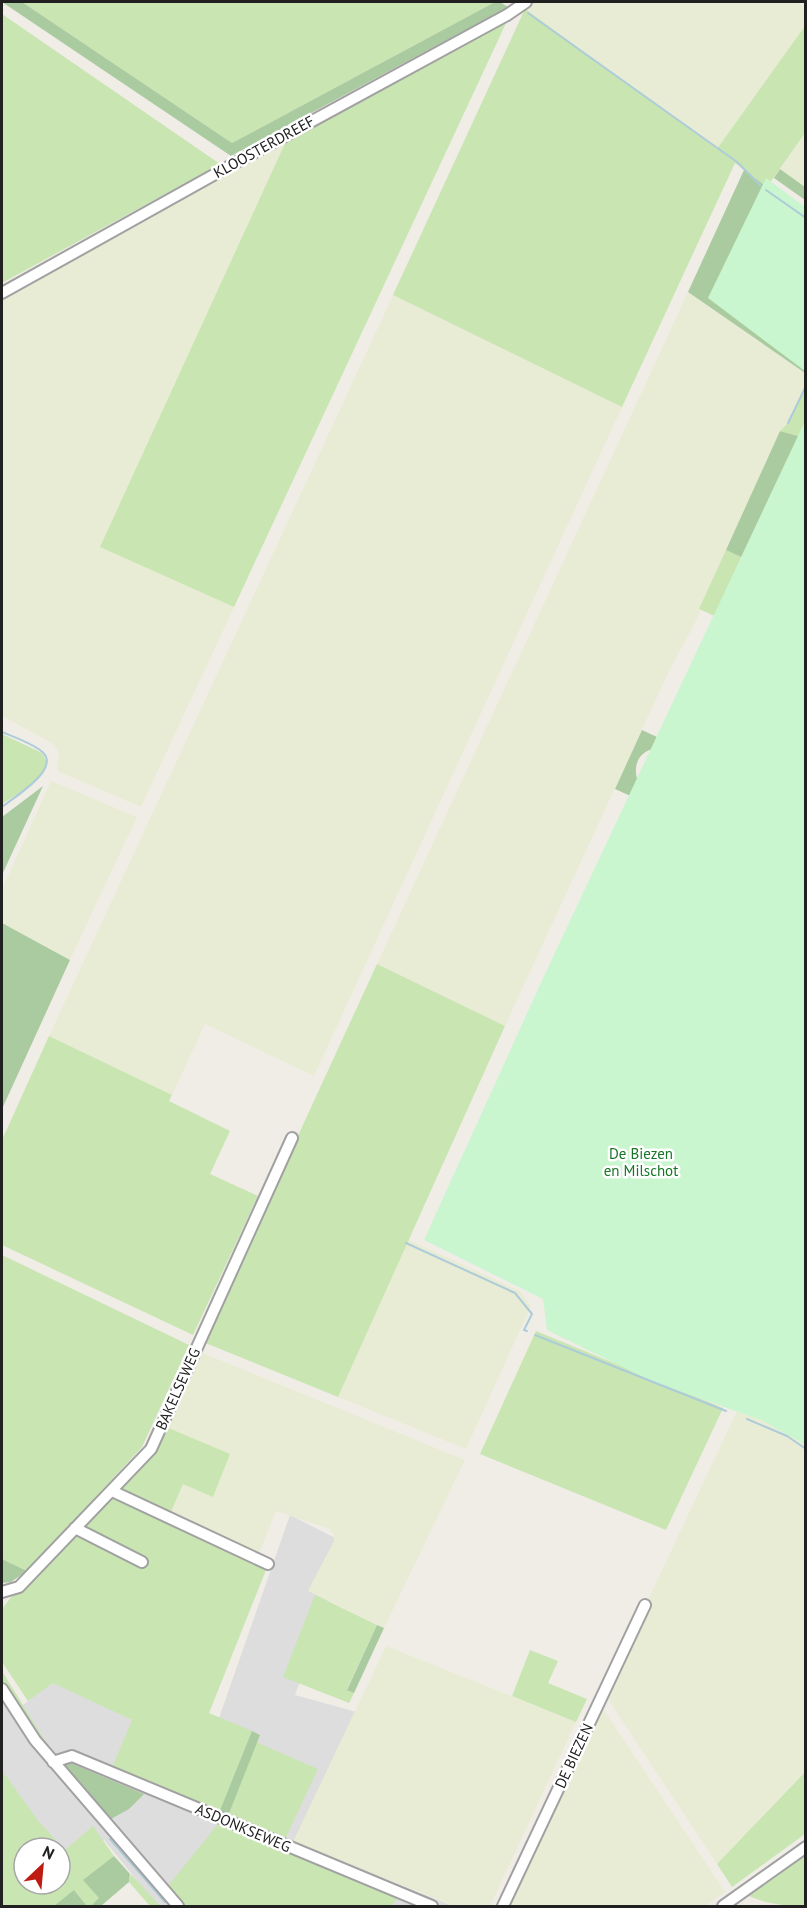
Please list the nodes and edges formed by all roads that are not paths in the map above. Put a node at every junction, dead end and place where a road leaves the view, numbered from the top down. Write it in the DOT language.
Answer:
graph roads {
  1 [pos="526,2"];
  2 [pos="2,294"];
  3 [pos="292,1138"];
  4 [pos="112,1491"];
  5 [pos="75,1528"];
  6 [pos="142,1562"];
  7 [pos="268,1564"];
  8 [pos="2,1592"];
  9 [pos="645,1605"];
  10 [pos="2,1689"];
  11 [pos="53,1762"];
  12 [pos="806,1847"];
  13 [pos="178,1906"];
  14 [pos="432,1906"];
  15 [pos="503,1906"];
  16 [pos="723,1906"];
  1 -- 2 [label="street, KLOOSTERDREEF"];
  3 -- 4 [label="street, BAKELSEWEG"];
  4 -- 5 [label="street, BAKELSEWEG"];
  4 -- 7 [label="street"];
  5 -- 6 [label="street"];
  5 -- 8 [label="street, BAKELSEWEG"];
  9 -- 15 [label="street, DE BIEZEN"];
  10 -- 11 [label="street"];
  11 -- 13 [label="street"];
  11 -- 14 [label="street, ASDONKSEWEG"];
  12 -- 16 [label="street"];
}
